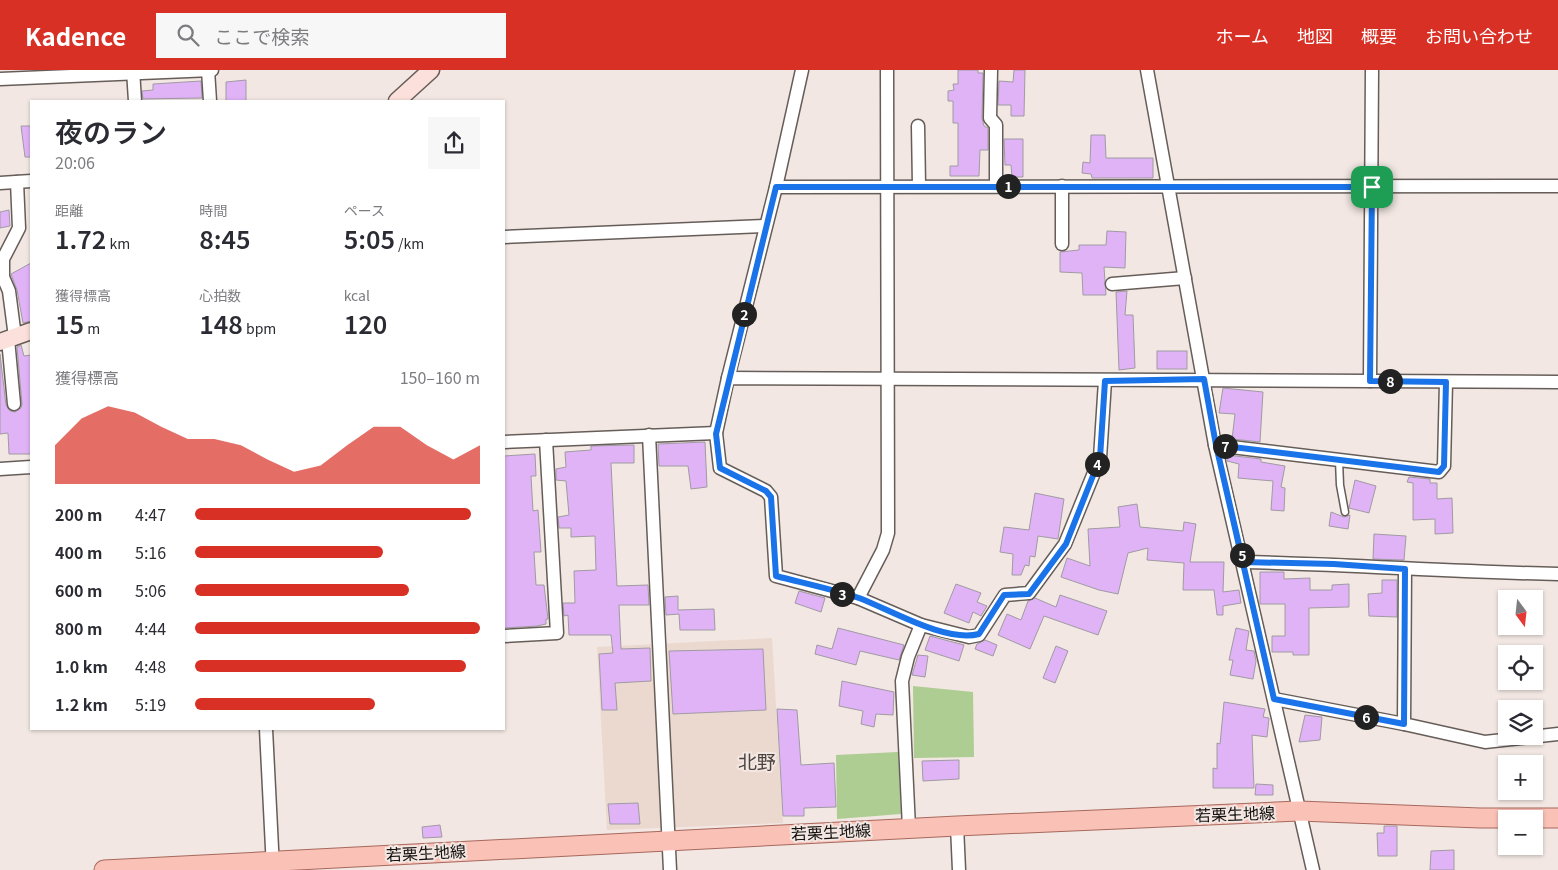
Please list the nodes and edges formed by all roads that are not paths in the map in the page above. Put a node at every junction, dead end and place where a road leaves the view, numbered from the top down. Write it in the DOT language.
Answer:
graph roads {
  1 [pos="208,70"];
  2 [pos="212,70"];
  3 [pos="431,70"];
  4 [pos="802,70"];
  5 [pos="888,70"];
  6 [pos="991,70"];
  7 [pos="1146,70"];
  8 [pos="1372,70"];
  9 [pos="133,71"];
  10 [pos="0,79"];
  11 [pos="135,100"];
  12 [pos="210,100"];
  13 [pos="398,100"];
  14 [pos="918,126"];
  15 [pos="30,181"];
  16 [pos="17,182"];
  17 [pos="0,183"];
  18 [pos="888,186"];
  19 [pos="919,186"];
  20 [pos="996,186"];
  21 [pos="1062,186"];
  22 [pos="1558,186"];
  23 [pos="776,187"];
  24 [pos="1168,187"];
  25 [pos="1372,187"];
  26 [pos="765,226"];
  27 [pos="505,238"];
  28 [pos="1062,244"];
  29 [pos="1185,278"];
  30 [pos="1112,284"];
  31 [pos="30,331"];
  32 [pos="8,339"];
  33 [pos="728,378"];
  34 [pos="888,379"];
  35 [pos="1204,379"];
  36 [pos="1105,381"];
  37 [pos="1370,381"];
  38 [pos="1446,382"];
  39 [pos="1558,382"];
  40 [pos="14,404"];
  41 [pos="716,434"];
  42 [pos="649,435"];
  43 [pos="546,440"];
  44 [pos="505,442"];
  45 [pos="1216,445"];
  46 [pos="1339,460"];
  47 [pos="30,467"];
  48 [pos="0,469"];
  49 [pos="1345,512"];
  50 [pos="1243,562"];
  51 [pos="1405,569"];
  52 [pos="1558,574"];
  53 [pos="858,598"];
  54 [pos="921,625"];
  55 [pos="505,636"];
  56 [pos="1274,699"];
  57 [pos="1404,724"];
  58 [pos="266,730"];
  59 [pos="1558,734"];
  60 [pos="1299,812"];
  61 [pos="1558,818"];
  62 [pos="957,826"];
  63 [pos="909,828"];
  64 [pos="669,841"];
  65 [pos="273,866"];
  66 [pos="104,870"];
  67 [pos="670,870"];
  68 [pos="959,870"];
  69 [pos="1313,870"];
  1 -- 2 [label="street"];
  1 -- 9 [label="street"];
  1 -- 12 [label="street"];
  3 -- 13 [label="main road"];
  4 -- 23 [label="street"];
  5 -- 18 [label="street"];
  6 -- 20 [label="street"];
  7 -- 24 [label="street"];
  8 -- 25 [label="street"];
  9 -- 10 [label="street"];
  9 -- 11 [label="street"];
  14 -- 19 [label="street"];
  15 -- 16 [label="street"];
  16 -- 17 [label="street"];
  16 -- 32 [label="street"];
  18 -- 19 [label="street"];
  18 -- 23 [label="street"];
  18 -- 34 [label="street"];
  19 -- 20 [label="street"];
  20 -- 21 [label="street"];
  21 -- 24 [label="street"];
  21 -- 28 [label="street"];
  22 -- 25 [label="street"];
  23 -- 26 [label="street"];
  24 -- 25 [label="street"];
  24 -- 29 [label="street"];
  25 -- 37 [label="street"];
  26 -- 27 [label="street"];
  26 -- 33 [label="street"];
  29 -- 30 [label="street"];
  29 -- 35 [label="street"];
  31 -- 32 [label="main road"];
  32 -- 40 [label="street"];
  33 -- 34 [label="street"];
  33 -- 41 [label="street"];
  34 -- 36 [label="street"];
  34 -- 53 [label="street"];
  35 -- 36 [label="street"];
  35 -- 37 [label="street"];
  35 -- 45 [label="street"];
  36 -- 54 [label="street"];
  37 -- 38 [label="street"];
  38 -- 39 [label="street"];
  38 -- 46 [label="street"];
  41 -- 42 [label="street"];
  41 -- 53 [label="street"];
  42 -- 43 [label="street"];
  42 -- 64 [label="street"];
  43 -- 44 [label="street"];
  43 -- 55 [label="street"];
  45 -- 46 [label="street"];
  45 -- 50 [label="street"];
  46 -- 49 [label="lane"];
  47 -- 48 [label="street"];
  50 -- 51 [label="street"];
  50 -- 56 [label="street"];
  51 -- 52 [label="street"];
  51 -- 57 [label="street"];
  53 -- 54 [label="street"];
  54 -- 63 [label="street"];
  56 -- 57 [label="street"];
  56 -- 60 [label="street"];
  57 -- 59 [label="street"];
  58 -- 65 [label="street"];
  60 -- 61 [label="main road, 若栗生地線"];
  60 -- 62 [label="main road, 若栗生地線"];
  60 -- 69 [label="street"];
  62 -- 63 [label="main road, 若栗生地線"];
  62 -- 68 [label="street"];
  63 -- 64 [label="main road, 若栗生地線"];
  64 -- 65 [label="main road, 若栗生地線"];
  64 -- 67 [label="street"];
  65 -- 66 [label="main road, 若栗生地線"];
}
